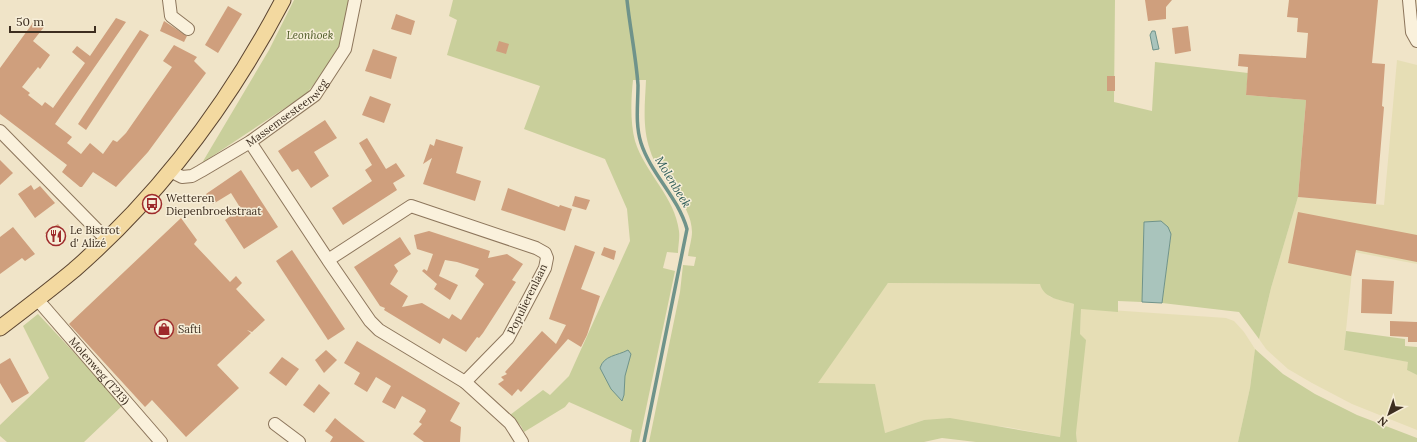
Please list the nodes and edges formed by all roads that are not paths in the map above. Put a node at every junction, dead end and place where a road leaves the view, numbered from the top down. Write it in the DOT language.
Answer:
graph roads {
  1 [pos="169,0"];
  2 [pos="283,0"];
  3 [pos="355,0"];
  4 [pos="1409,0"];
  5 [pos="188,28"];
  6 [pos="1417,41"];
  7 [pos="0,131"];
  8 [pos="250,142"];
  9 [pos="170,172"];
  10 [pos="106,239"];
  11 [pos="328,260"];
  12 [pos="37,299"];
  13 [pos="0,328"];
  14 [pos="465,382"];
  15 [pos="276,424"];
  16 [pos="161,442"];
  17 [pos="299,442"];
  18 [pos="522,442"];
  1 -- 5 [label="street"];
  2 -- 9 [label="main road"];
  3 -- 8 [label="street, Massemsesteenweg"];
  4 -- 6 [label="street"];
  7 -- 10 [label="street"];
  8 -- 9 [label="street, Massemsesteenweg"];
  8 -- 11 [label="street"];
  9 -- 10 [label="main road"];
  10 -- 12 [label="main road"];
  11 -- 14 [label="street"];
  11 -- 14 [label="street, Populierenlaan"];
  12 -- 13 [label="main road"];
  12 -- 16 [label="street, Molenweg (T213)"];
  14 -- 18 [label="street"];
  15 -- 17 [label="street"];
}
